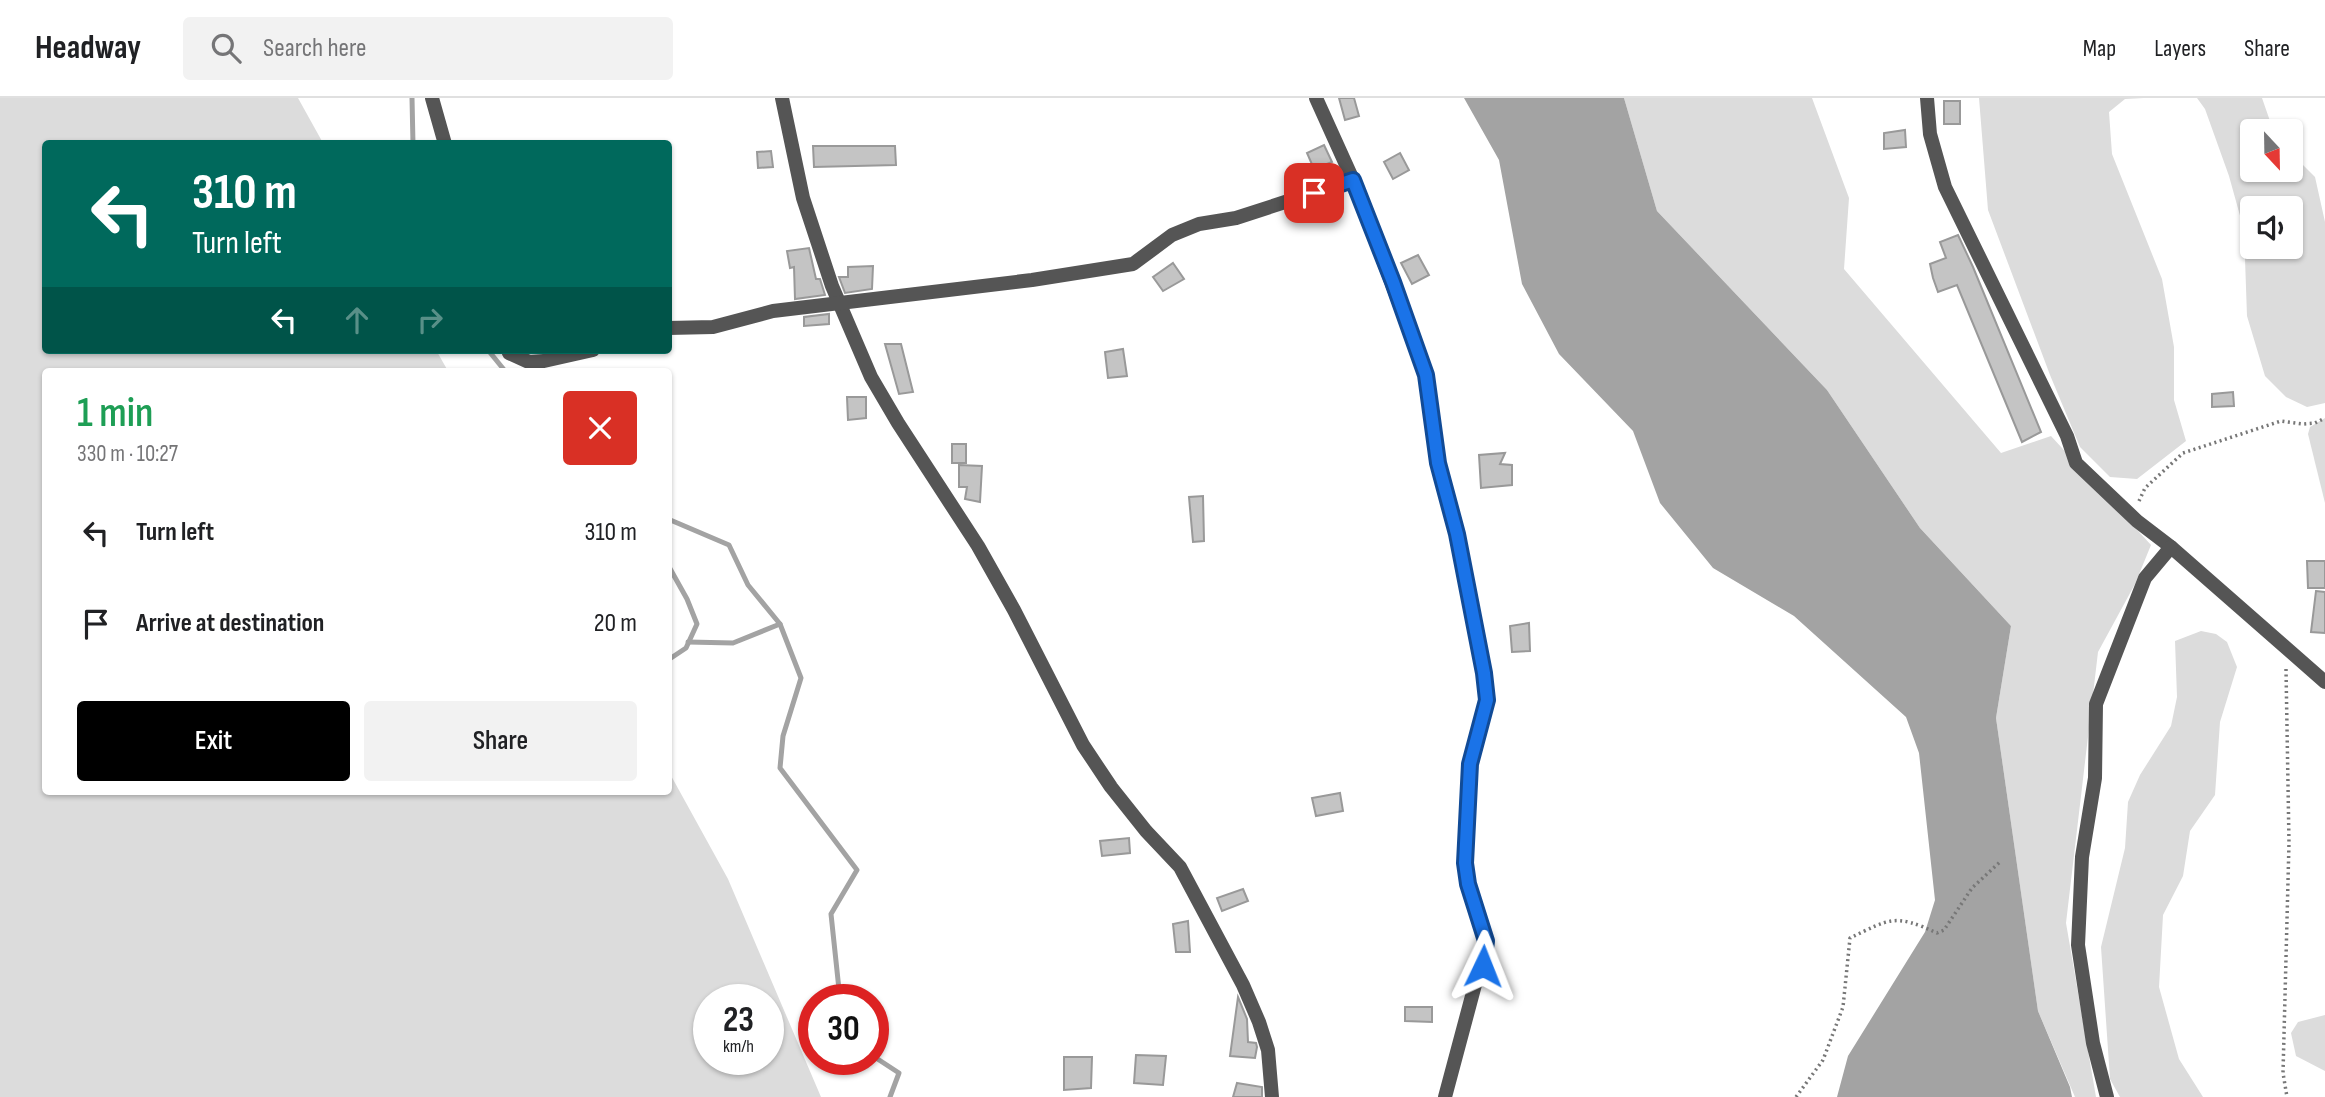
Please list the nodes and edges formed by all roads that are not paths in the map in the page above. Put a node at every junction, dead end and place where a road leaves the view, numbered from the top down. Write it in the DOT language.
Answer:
graph roads {
  1 [pos="432,98"];
  2 [pos="782,98"];
  3 [pos="1315,98"];
  4 [pos="1927,98"];
  5 [pos="444,140"];
  6 [pos="1353,180"];
  7 [pos="839,302"];
  8 [pos="672,328"];
  9 [pos="511,354"];
  10 [pos="577,354"];
  11 [pos="2171,547"];
  12 [pos="2325,682"];
  13 [pos="1272,1097"];
  14 [pos="1445,1097"];
  15 [pos="2107,1097"];
  1 -- 5 [label="street"];
  2 -- 7 [label="street"];
  3 -- 6 [label="street"];
  4 -- 11 [label="street"];
  6 -- 7 [label="street"];
  6 -- 14 [label="street"];
  7 -- 8 [label="street"];
  7 -- 13 [label="street"];
  9 -- 10 [label="street"];
  11 -- 12 [label="street"];
  11 -- 15 [label="street"];
}
